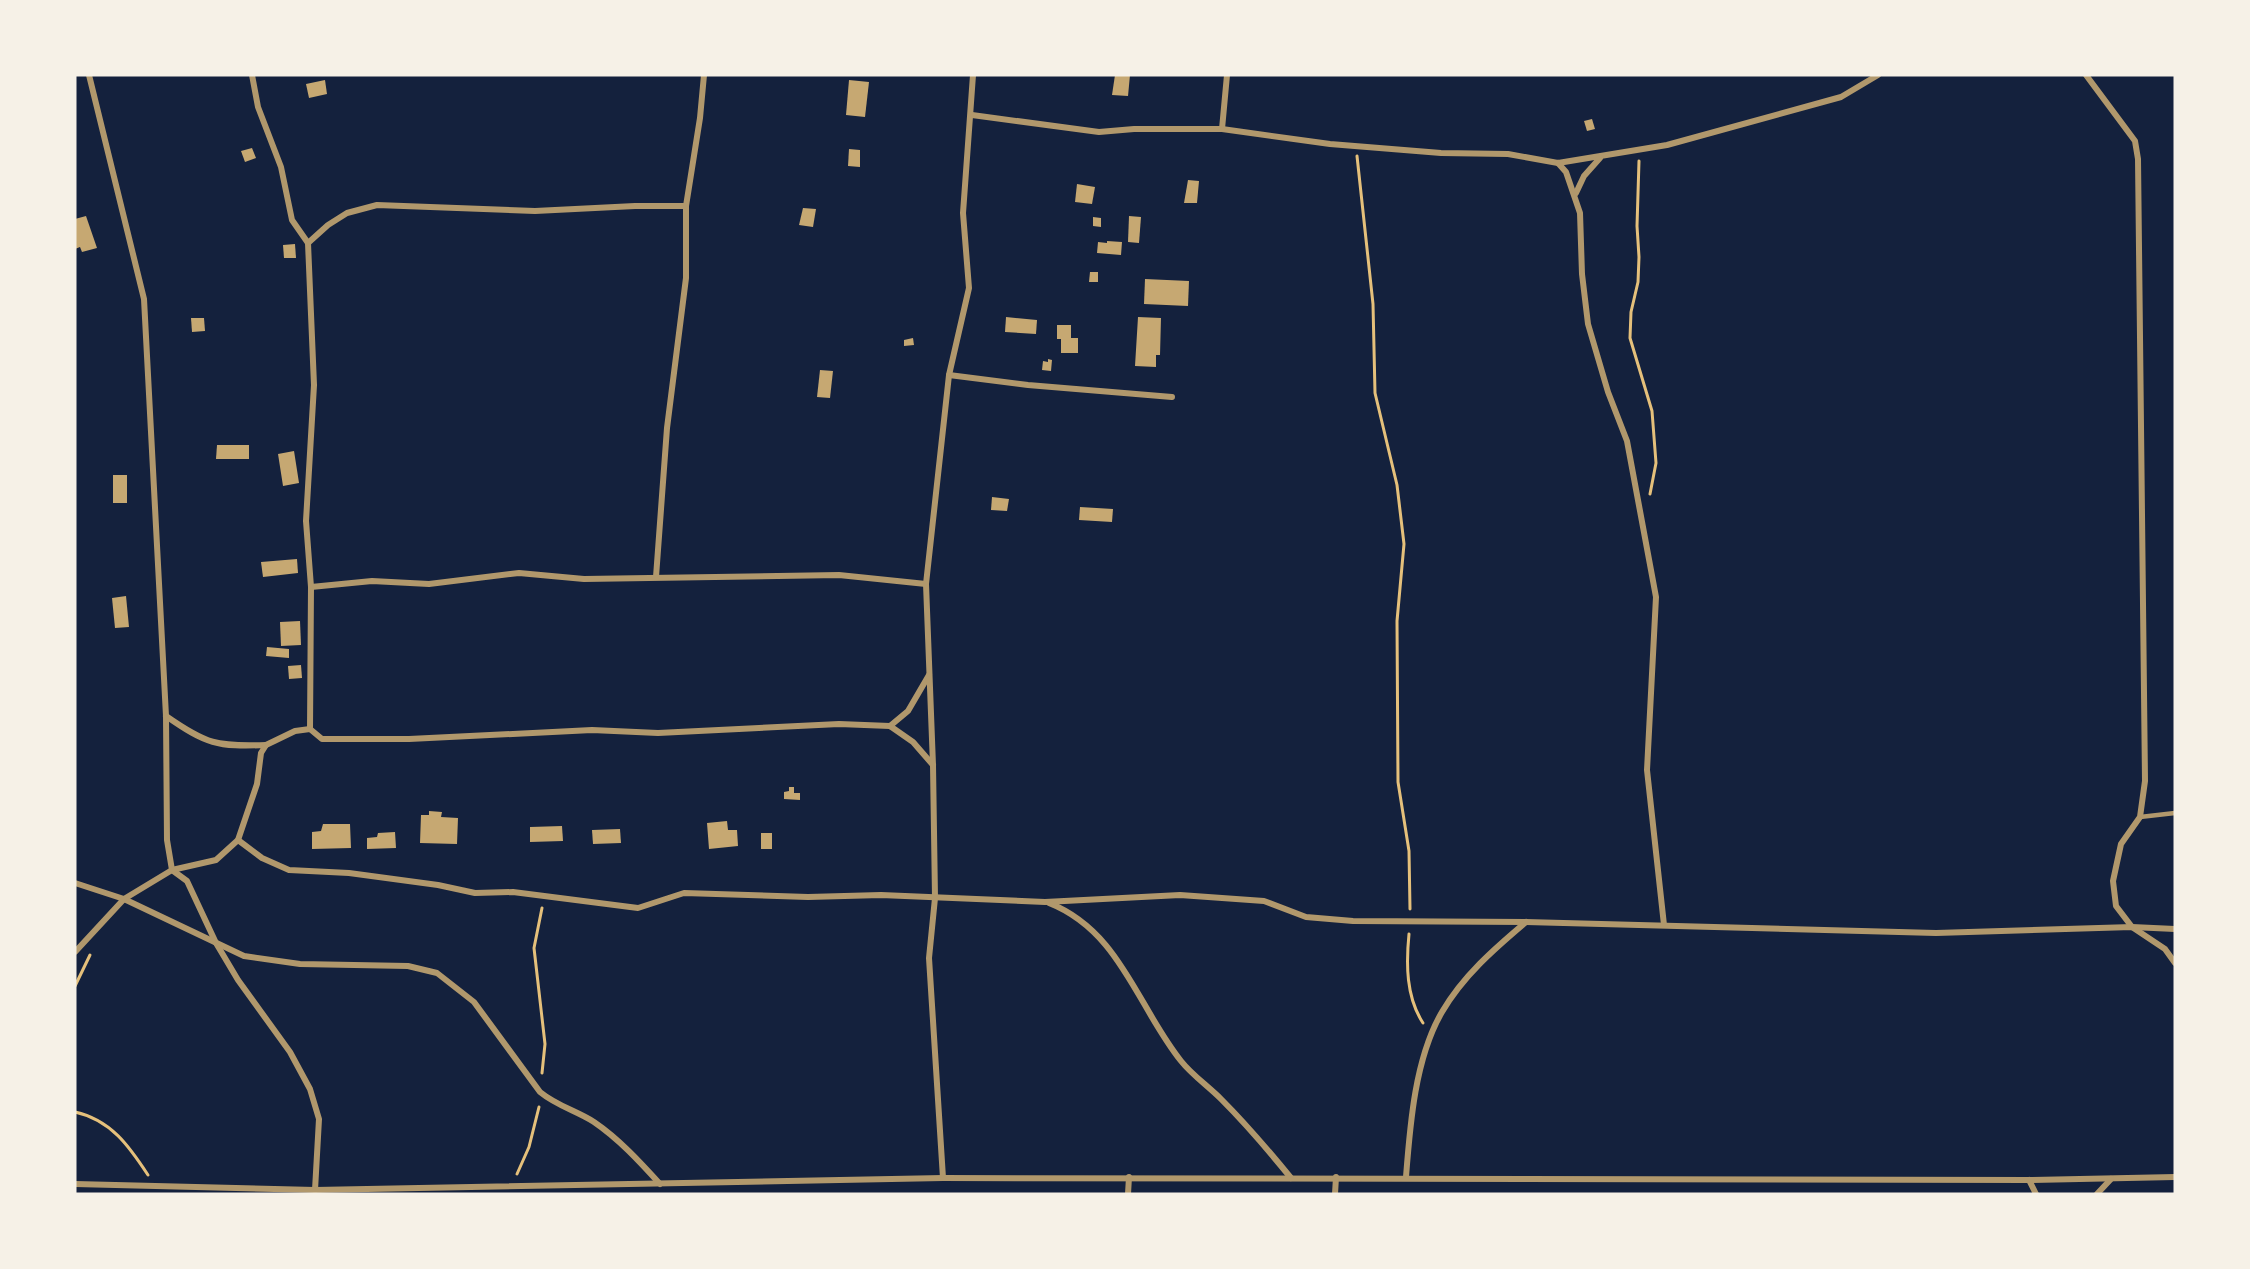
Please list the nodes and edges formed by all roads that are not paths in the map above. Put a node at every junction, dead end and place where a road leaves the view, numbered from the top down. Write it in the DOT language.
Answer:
graph roads {
  1 [pos="89,75"];
  2 [pos="252,75"];
  3 [pos="704,75"];
  4 [pos="973,75"];
  5 [pos="1227,75"];
  6 [pos="1878,75"];
  7 [pos="2086,75"];
  8 [pos="972,115"];
  9 [pos="1222,129"];
  10 [pos="1600,158"];
  11 [pos="1558,163"];
  12 [pos="1576,193"];
  13 [pos="686,206"];
  14 [pos="308,243"];
  15 [pos="949,375"];
  16 [pos="1172,397"];
  17 [pos="656,577"];
  18 [pos="926,584"];
  19 [pos="311,587"];
  20 [pos="929,673"];
  21 [pos="166,716"];
  22 [pos="890,726"];
  23 [pos="310,729"];
  24 [pos="266,745"];
  25 [pos="933,765"];
  26 [pos="2175,813"];
  27 [pos="2140,817"];
  28 [pos="238,840"];
  29 [pos="172,870"];
  30 [pos="75,883"];
  31 [pos="935,898"];
  32 [pos="124,899"];
  33 [pos="1045,902"];
  34 [pos="1526,922"];
  35 [pos="1664,925"];
  36 [pos="2132,927"];
  37 [pos="2175,929"];
  38 [pos="216,943"];
  39 [pos="75,952"];
  40 [pos="2175,963"];
  41 [pos="1129,1177"];
  42 [pos="1336,1177"];
  43 [pos="1406,1177"];
  44 [pos="2175,1177"];
  45 [pos="943,1178"];
  46 [pos="1291,1178"];
  47 [pos="2111,1179"];
  48 [pos="2029,1180"];
  49 [pos="75,1184"];
  50 [pos="660,1184"];
  51 [pos="315,1190"];
  52 [pos="1128,1194"];
  53 [pos="1335,1194"];
  54 [pos="2036,1194"];
  55 [pos="2097,1194"];
  1 -- 21 [label="street"];
  2 -- 14 [label="street"];
  3 -- 13 [label="street"];
  4 -- 8 [label="street"];
  5 -- 9 [label="street"];
  6 -- 10 [label="street"];
  7 -- 27 [label="street"];
  8 -- 9 [label="street"];
  8 -- 15 [label="street"];
  9 -- 11 [label="street"];
  10 -- 11 [label="street"];
  10 -- 12 [label="street"];
  11 -- 12 [label="street"];
  12 -- 35 [label="street"];
  13 -- 14 [label="street"];
  13 -- 17 [label="street"];
  14 -- 19 [label="street"];
  15 -- 16 [label="street"];
  15 -- 18 [label="street"];
  17 -- 18 [label="street"];
  17 -- 19 [label="street"];
  18 -- 20 [label="street"];
  19 -- 23 [label="street"];
  20 -- 22 [label="street"];
  20 -- 25 [label="street"];
  21 -- 24 [label="street"];
  21 -- 29 [label="street"];
  22 -- 23 [label="street"];
  22 -- 25 [label="street"];
  23 -- 24 [label="street"];
  24 -- 28 [label="street"];
  25 -- 31 [label="street"];
  26 -- 27 [label="lane"];
  27 -- 36 [label="street"];
  28 -- 29 [label="street"];
  28 -- 31 [label="street"];
  29 -- 32 [label="street"];
  29 -- 38 [label="street"];
  30 -- 32 [label="street"];
  31 -- 33 [label="street"];
  31 -- 45 [label="street"];
  32 -- 38 [label="street"];
  32 -- 39 [label="street"];
  33 -- 34 [label="street"];
  33 -- 46 [label="street"];
  34 -- 35 [label="street"];
  34 -- 43 [label="street"];
  35 -- 36 [label="street"];
  36 -- 37 [label="street"];
  36 -- 40 [label="street"];
  38 -- 50 [label="street"];
  38 -- 51 [label="street"];
  41 -- 45 [label="street"];
  41 -- 46 [label="street"];
  41 -- 52 [label="street"];
  42 -- 43 [label="street"];
  42 -- 46 [label="street"];
  42 -- 53 [label="street"];
  43 -- 48 [label="street"];
  44 -- 47 [label="street"];
  45 -- 50 [label="street"];
  47 -- 48 [label="street"];
  47 -- 55 [label="street"];
  48 -- 54 [label="street"];
  49 -- 51 [label="street"];
  50 -- 51 [label="street"];
}
